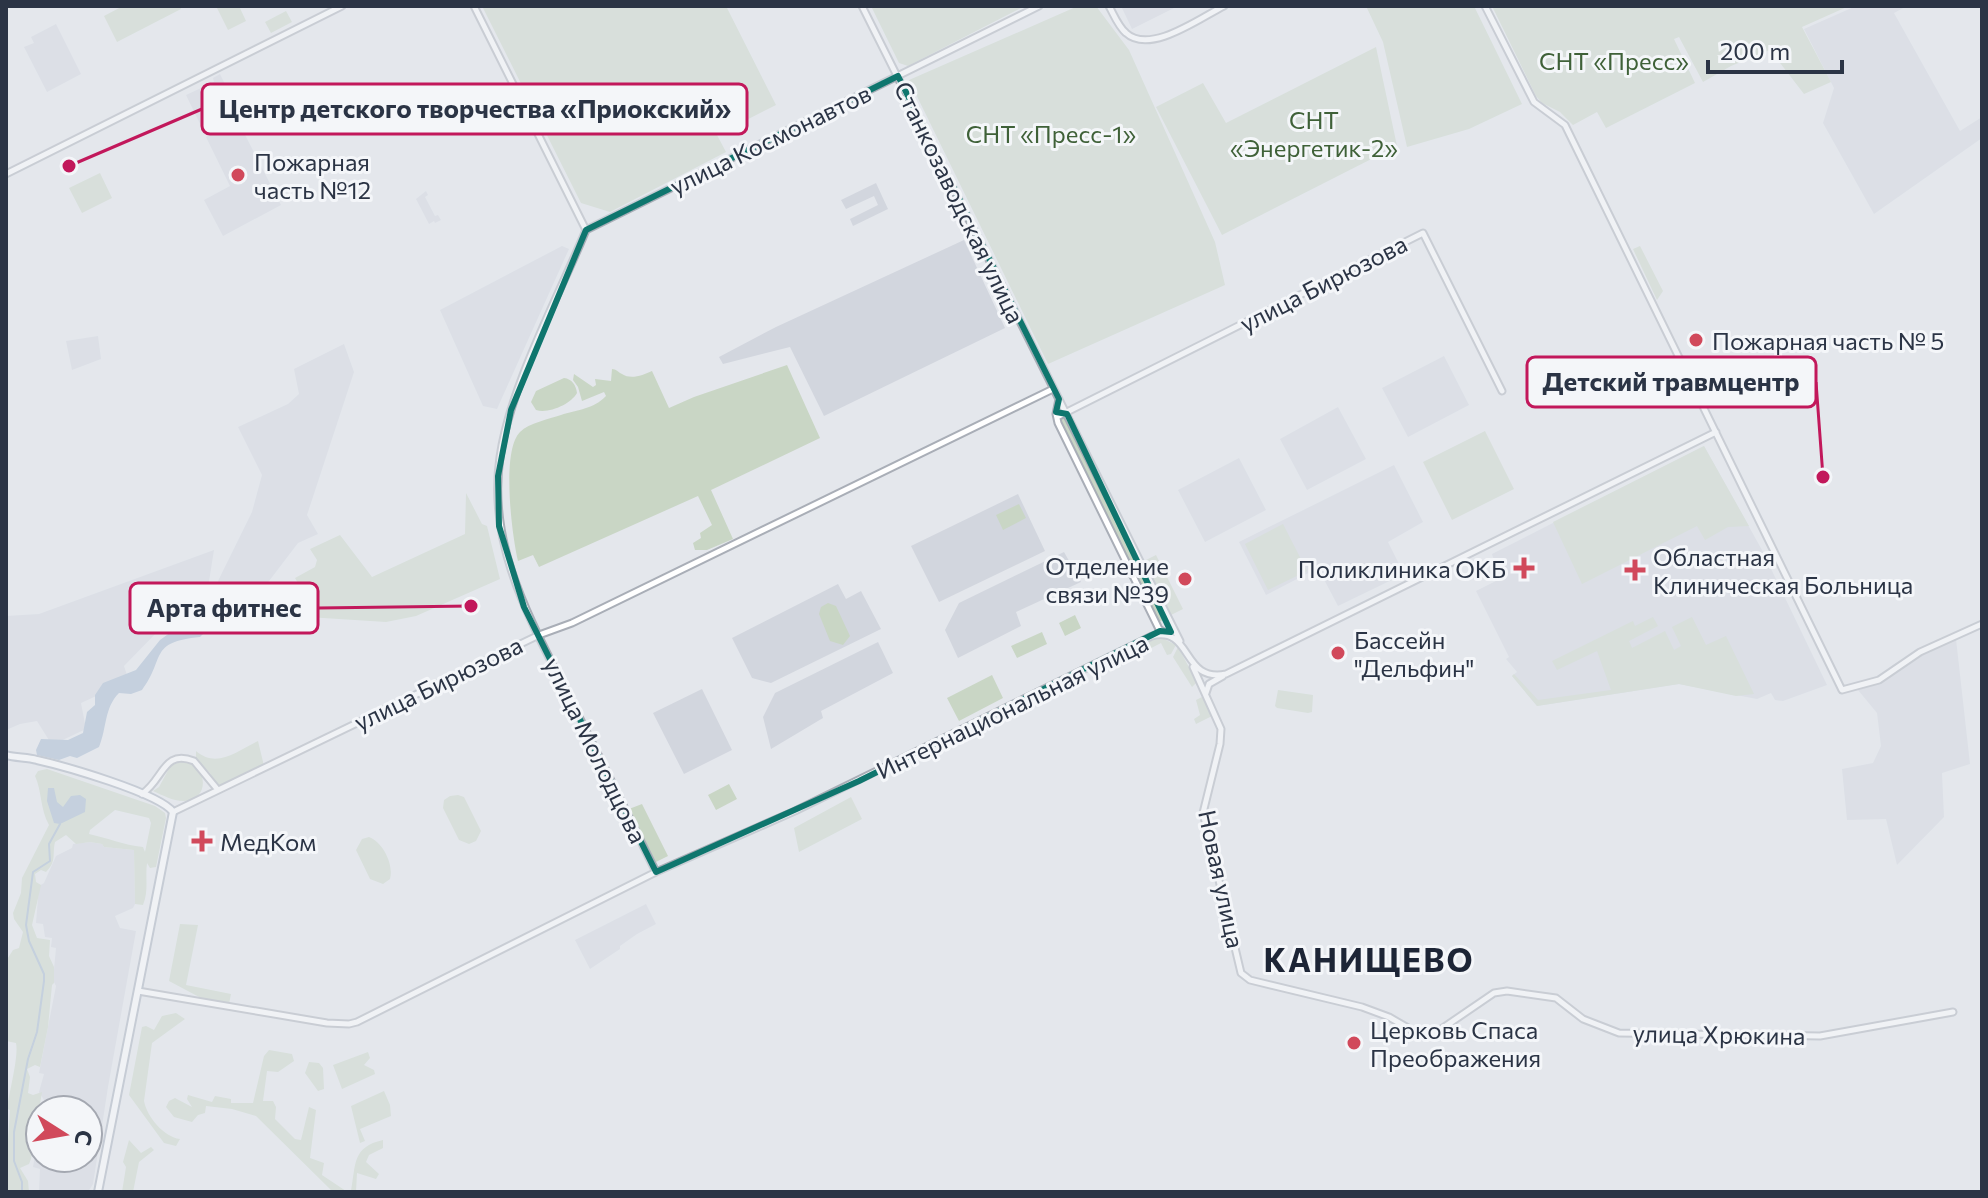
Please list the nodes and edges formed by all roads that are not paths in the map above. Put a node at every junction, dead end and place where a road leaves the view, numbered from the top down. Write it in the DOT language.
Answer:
graph roads {
  1 [pos="342,6"];
  2 [pos="474,6"];
  3 [pos="862,6"];
  4 [pos="1039,6"];
  5 [pos="1109,6"];
  6 [pos="1224,6"];
  7 [pos="1485,6"];
  8 [pos="898,76"];
  9 [pos="6,174"];
  10 [pos="586,230"];
  11 [pos="1053,389"];
  12 [pos="1502,391"];
  13 [pos="1059,399"];
  14 [pos="1066,413"];
  15 [pos="1057,417"];
  16 [pos="1716,432"];
  17 [pos="1157,623"];
  18 [pos="1982,624"];
  19 [pos="1172,625"];
  20 [pos="1166,634"];
  21 [pos="539,635"];
  22 [pos="1152,636"];
  23 [pos="1183,647"];
  24 [pos="1191,661"];
  25 [pos="1233,671"];
  26 [pos="1206,694"];
  27 [pos="6,755"];
  28 [pos="219,790"];
  29 [pos="142,794"];
  30 [pos="173,812"];
  31 [pos="656,872"];
  32 [pos="138,991"];
  33 [pos="1494,993"];
  34 [pos="1953,1012"];
  35 [pos="98,1192"];
  1 -- 9 [label="street"];
  2 -- 10 [label="street"];
  3 -- 8 [label="street, Станкозаводская улица"];
  4 -- 8 [label="street, улица Космонавтов"];
  5 -- 6 [label="street"];
  7 -- 16 [label="street"];
  8 -- 10 [label="street, улица Космонавтов"];
  8 -- 11 [label="street, Станкозаводская улица"];
  10 -- 21 [label="street, улица Молодцова"];
  11 -- 13 [label="street, Станкозаводская улица"];
  11 -- 21 [label="street, улица Бирюзова"];
  12 -- 14 [label="street, улица Бирюзова"];
  13 -- 14 [label="street, Станкозаводская улица"];
  13 -- 15 [label="street"];
  14 -- 15 [label="street"];
  14 -- 19 [label="street, Станкозаводская улица"];
  15 -- 17 [label="street"];
  16 -- 18 [label="street"];
  16 -- 25 [label="street"];
  17 -- 20 [label="street"];
  17 -- 22 [label="street"];
  19 -- 20 [label="street"];
  19 -- 23 [label="street, Станкозаводская улица"];
  20 -- 22 [label="street, Интернациональная улица"];
  20 -- 23 [label="street, Интернациональная улица"];
  21 -- 28 [label="street, улица Бирюзова"];
  21 -- 31 [label="street, улица Молодцова"];
  22 -- 31 [label="street, Интернациональная улица"];
  23 -- 24 [label="street, Интернациональная улица"];
  24 -- 25 [label="street"];
  24 -- 26 [label="street, Интернациональная улица"];
  25 -- 26 [label="street"];
  26 -- 33 [label="street, Новая улица"];
  27 -- 29 [label="main road"];
  28 -- 29 [label="street"];
  28 -- 30 [label="street, улица Бирюзова"];
  29 -- 30 [label="main road"];
  30 -- 32 [label="main road"];
  31 -- 32 [label="street, Интернациональная улица"];
  32 -- 35 [label="main road"];
  33 -- 34 [label="street, улица Хрюкина"];
}
